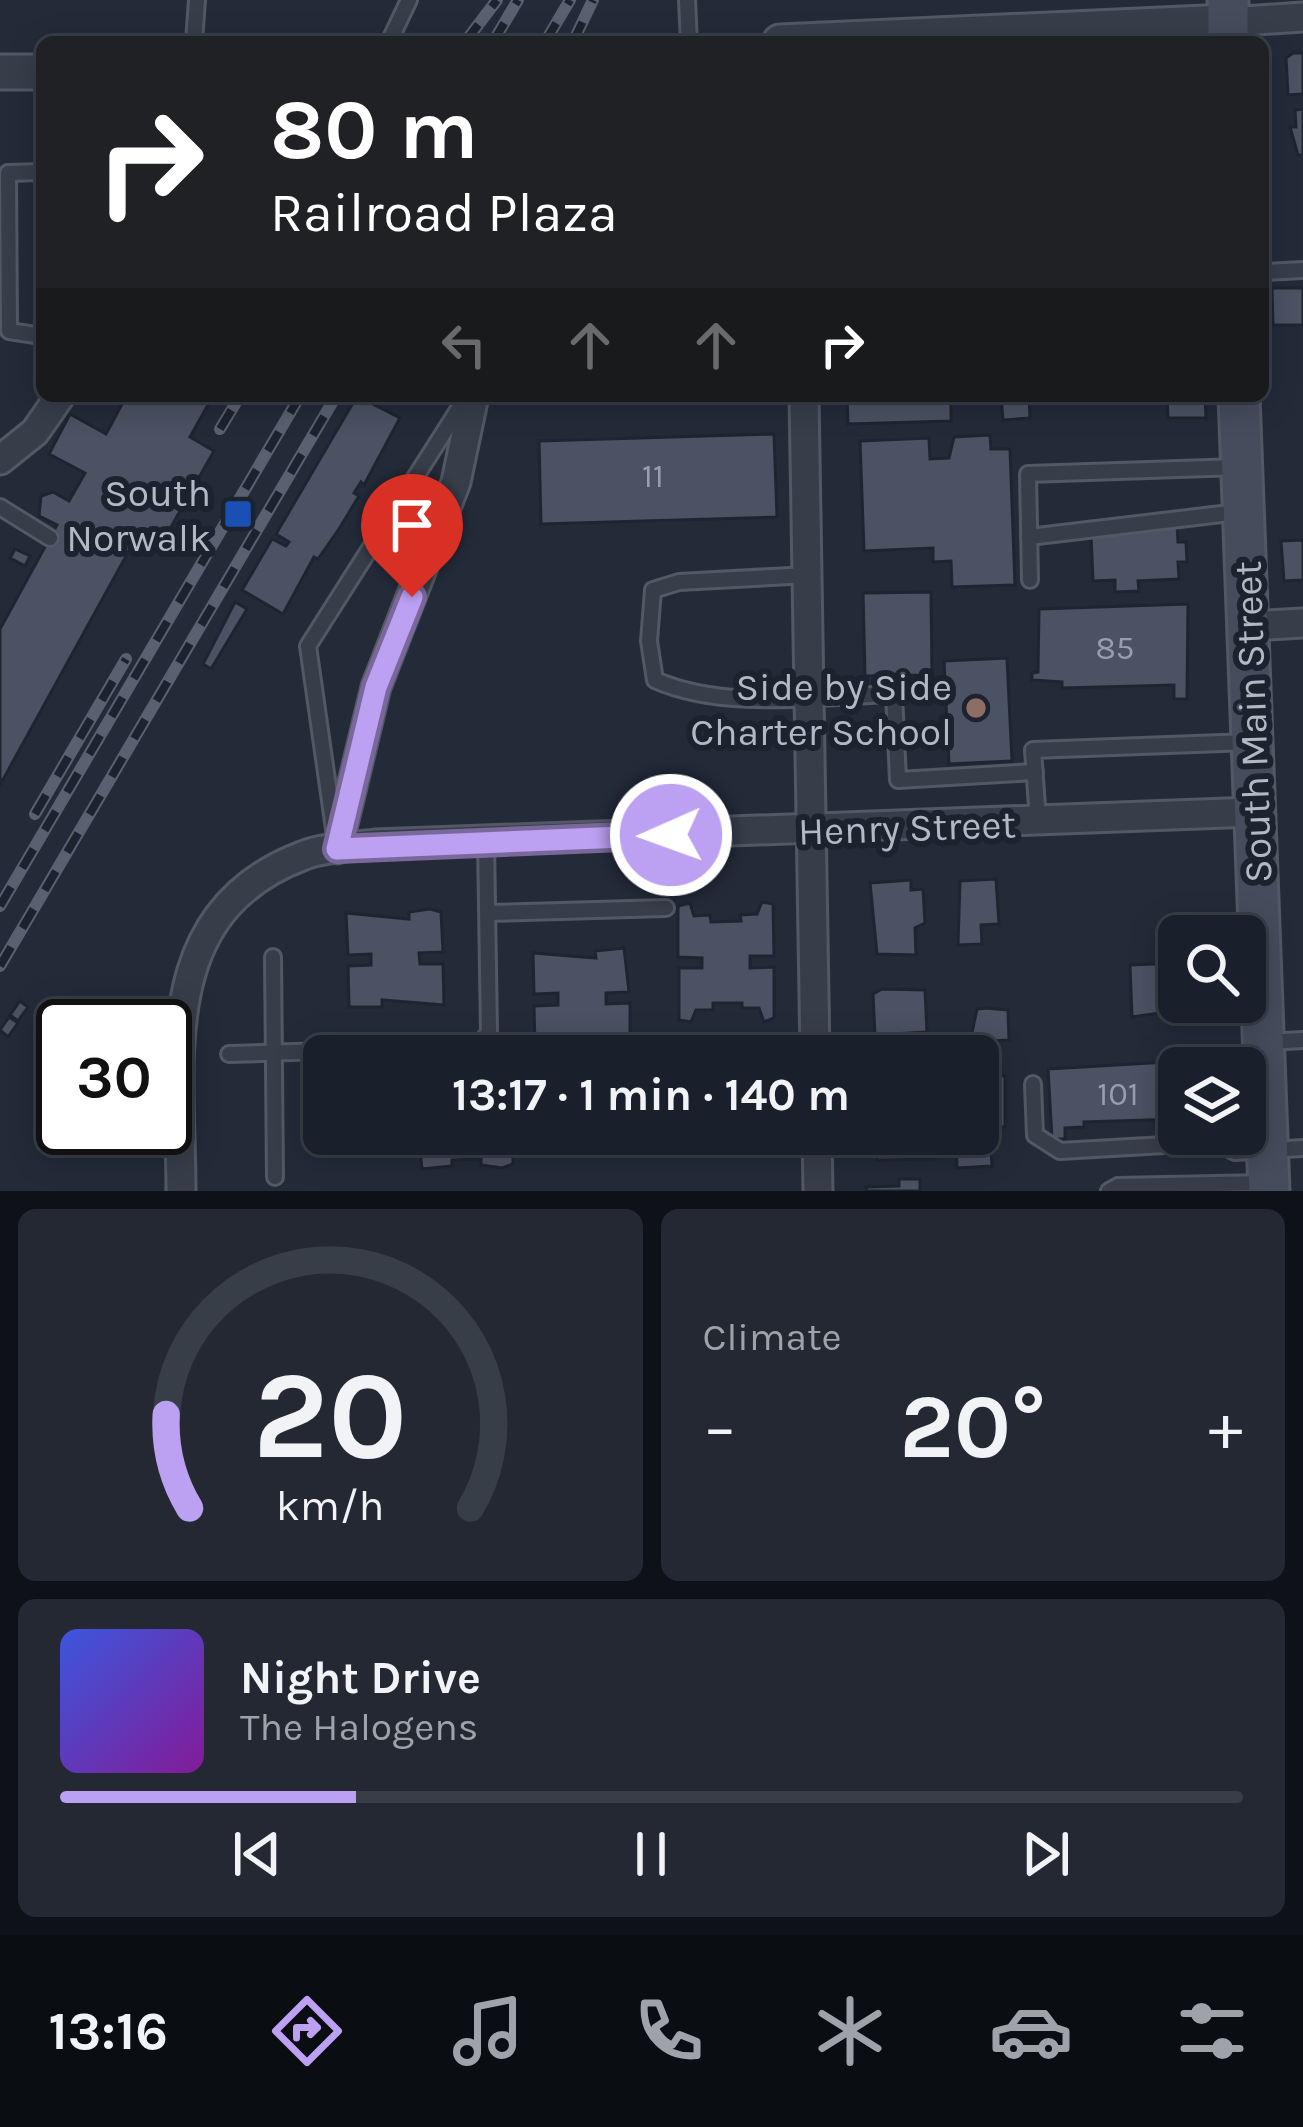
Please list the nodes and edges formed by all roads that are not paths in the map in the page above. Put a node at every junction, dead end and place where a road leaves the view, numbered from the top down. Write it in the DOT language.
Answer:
graph roads {
  1 [pos="196,0"];
  2 [pos="409,0"];
  3 [pos="687,0"];
  4 [pos="1303,17"];
  5 [pos="1228,21"];
  6 [pos="194,36"];
  7 [pos="392,36"];
  8 [pos="689,36"];
  9 [pos="914,36"];
  10 [pos="36,71"];
  11 [pos="0,72"];
  12 [pos="36,172"];
  13 [pos="1303,271"];
  14 [pos="1269,272"];
  15 [pos="36,335"];
  16 [pos="56,402"];
  17 [pos="466,402"];
  18 [pos="469,402"];
  19 [pos="804,402"];
  20 [pos="1239,402"];
  21 [pos="0,460"];
  22 [pos="1244,467"];
  23 [pos="0,507"];
  24 [pos="1245,511"];
  25 [pos="1029,536"];
  26 [pos="50,538"];
  27 [pos="808,575"];
  28 [pos="1030,580"];
  29 [pos="1303,622"];
  30 [pos="1250,626"];
  31 [pos="812,698"];
  32 [pos="1249,742"];
  33 [pos="1035,772"];
  34 [pos="1254,812"];
  35 [pos="1038,821"];
  36 [pos="811,831"];
  37 [pos="486,841"];
  38 [pos="337,849"];
  39 [pos="666,908"];
  40 [pos="488,913"];
  41 [pos="273,957"];
  42 [pos="815,1035"];
  43 [pos="1303,1040"];
  44 [pos="1263,1042"];
  45 [pos="229,1054"];
  46 [pos="276,1054"];
  47 [pos="1033,1084"];
  48 [pos="817,1155"];
  49 [pos="1277,1168"];
  50 [pos="274,1177"];
  51 [pos="182,1191"];
  52 [pos="818,1191"];
  53 [pos="1109,1191"];
  1 -- 6 [label="lane"];
  2 -- 7 [label="lane"];
  3 -- 8 [label="lane"];
  4 -- 5 [label="street"];
  5 -- 9 [label="street"];
  10 -- 11 [label="street"];
  12 -- 15 [label="lane"];
  13 -- 14 [label="lane"];
  16 -- 21 [label="street"];
  17 -- 38 [label="lane"];
  18 -- 38 [label="street"];
  19 -- 27 [label="street"];
  20 -- 22 [label="main road, South Main Street"];
  22 -- 24 [label="main road, South Main Street"];
  22 -- 25 [label="lane"];
  23 -- 26 [label="lane"];
  24 -- 25 [label="lane"];
  24 -- 30 [label="main road, South Main Street"];
  25 -- 28 [label="lane"];
  27 -- 31 [label="street"];
  27 -- 31 [label="lane"];
  29 -- 30 [label="street"];
  30 -- 32 [label="main road, South Main Street"];
  31 -- 33 [label="lane"];
  31 -- 36 [label="street"];
  32 -- 33 [label="lane"];
  32 -- 34 [label="main road, South Main Street"];
  33 -- 35 [label="lane"];
  34 -- 35 [label="street, Henry Street"];
  34 -- 44 [label="main road, South Main Street"];
  35 -- 36 [label="street, Henry Street"];
  36 -- 37 [label="street, Henry Street"];
  36 -- 42 [label="street"];
  37 -- 38 [label="street, Henry Street"];
  37 -- 40 [label="lane"];
  38 -- 51 [label="street, Henry Street"];
  39 -- 40 [label="lane"];
  40 -- 46 [label="lane"];
  41 -- 46 [label="lane"];
  43 -- 44 [label="lane"];
  44 -- 49 [label="main road, South Main Street"];
  45 -- 46 [label="lane"];
  46 -- 50 [label="lane"];
  47 -- 49 [label="lane"];
  48 -- 52 [label="street"];
  49 -- 53 [label="lane"];
}
